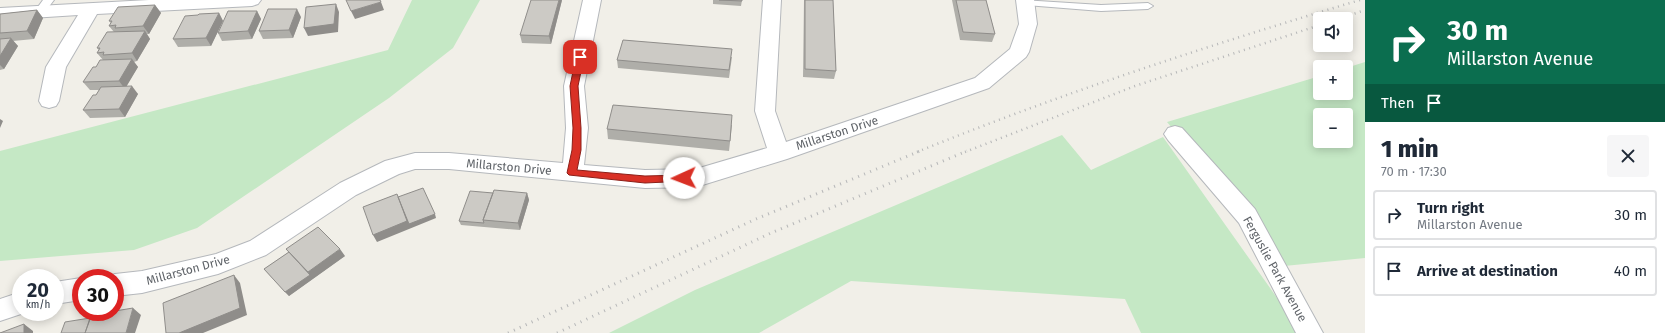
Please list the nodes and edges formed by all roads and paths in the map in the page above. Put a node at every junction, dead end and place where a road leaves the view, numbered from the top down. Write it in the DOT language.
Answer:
graph roads {
  1 [pos="252,0"];
  2 [pos="592,0"];
  3 [pos="772,0"];
  4 [pos="1025,1"];
  5 [pos="106,5"];
  6 [pos="45,6"];
  7 [pos="1148,6"];
  8 [pos="0,14"];
  9 [pos="49,101"];
  10 [pos="1175,134"];
  11 [pos="780,153"];
  12 [pos="572,173"];
  13 [pos="124,284"];
  14 [pos="12,306"];
  15 [pos="0,310"];
  16 [pos="1310,333"];
  1 -- 5 [label="street"];
  2 -- 12 [label="street"];
  3 -- 11 [label="street"];
  4 -- 7 [label="lane"];
  4 -- 11 [label="street, Millarston Drive"];
  5 -- 6 [label="street"];
  5 -- 9 [label="street"];
  6 -- 8 [label="street"];
  10 -- 16 [label="street, Ferguslie Park Avenue"];
  11 -- 12 [label="street, Millarston Drive"];
  12 -- 13 [label="street, Millarston Drive"];
  14 -- 15 [label="street"];
}
